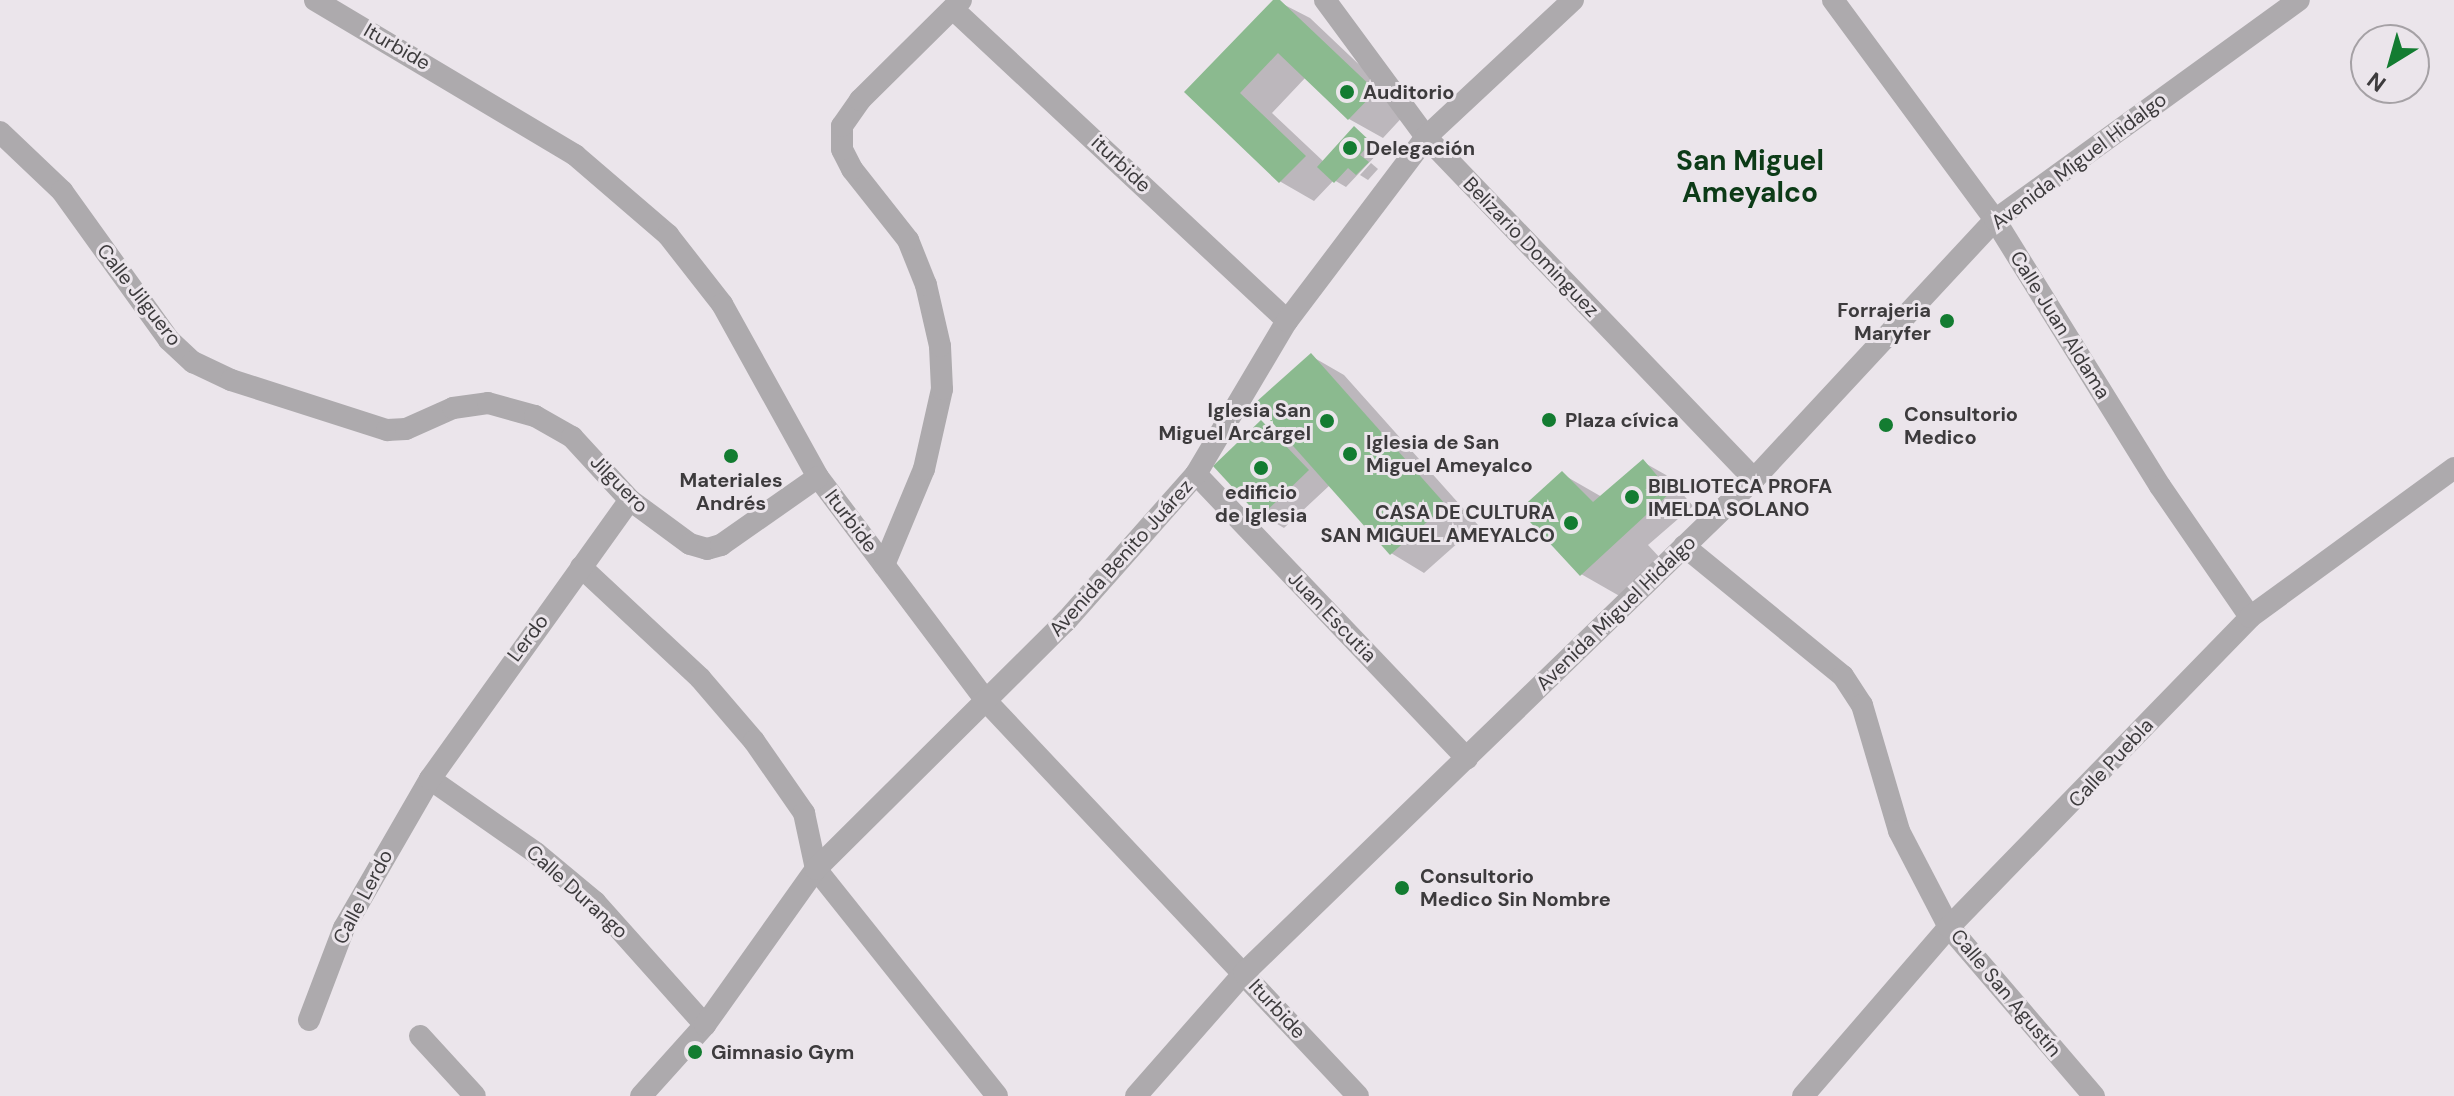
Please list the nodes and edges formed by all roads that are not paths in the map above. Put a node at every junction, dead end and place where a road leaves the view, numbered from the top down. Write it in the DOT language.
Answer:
graph roads {
  1 [pos="315,0"];
  2 [pos="1325,0"];
  3 [pos="1573,0"];
  4 [pos="1833,0"];
  5 [pos="2299,0"];
  6 [pos="957,5"];
  7 [pos="0,132"];
  8 [pos="1426,137"];
  9 [pos="1995,220"];
  10 [pos="1287,321"];
  11 [pos="406,429"];
  12 [pos="2454,468"];
  13 [pos="1196,474"];
  14 [pos="818,477"];
  15 [pos="1754,479"];
  16 [pos="630,500"];
  17 [pos="1684,546"];
  18 [pos="884,565"];
  19 [pos="581,567"];
  20 [pos="2250,617"];
  21 [pos="987,702"];
  22 [pos="1467,759"];
  23 [pos="430,779"];
  24 [pos="816,869"];
  25 [pos="1949,927"];
  26 [pos="1244,973"];
  27 [pos="309,1020"];
  28 [pos="705,1025"];
  29 [pos="420,1036"];
  30 [pos="475,1096"];
  31 [pos="641,1096"];
  32 [pos="997,1096"];
  33 [pos="1136,1096"];
  34 [pos="1358,1096"];
  35 [pos="1803,1096"];
  36 [pos="2094,1096"];
  1 -- 14 [label="street, Iturbide"];
  2 -- 8 [label="street, Belizario Dominguez"];
  3 -- 8 [label="street, Avenida Benito Juárez"];
  4 -- 9 [label="street, Calle Juan Aldama"];
  5 -- 9 [label="street, Avenida Miguel Hidalgo"];
  6 -- 10 [label="street, iturbide"];
  6 -- 18 [label="street"];
  7 -- 11 [label="street, Calle Jilguero"];
  8 -- 10 [label="street, Avenida Benito Juárez"];
  8 -- 15 [label="street, Belizario Dominguez"];
  9 -- 15 [label="street, Avenida Miguel Hidalgo"];
  9 -- 20 [label="street, Calle Juan Aldama"];
  10 -- 13 [label="street, Avenida Benito Juárez"];
  11 -- 16 [label="street, Jilguero"];
  12 -- 20 [label="street, Calle Puebla"];
  13 -- 21 [label="street, Avenida Benito Juárez"];
  13 -- 22 [label="street, Juan Escutia"];
  14 -- 16 [label="street, Jilguero"];
  14 -- 18 [label="street, Iturbide"];
  15 -- 17 [label="street, Avenida Miguel Hidalgo"];
  16 -- 19 [label="street, Lerdo"];
  17 -- 22 [label="street, Avenida Miguel Hidalgo"];
  17 -- 25 [label="street, Calle San Agustín"];
  18 -- 21 [label="street, Iturbide"];
  19 -- 23 [label="street, Lerdo"];
  19 -- 24 [label="street"];
  20 -- 25 [label="street, Calle Puebla"];
  21 -- 24 [label="street, Avenida Benito Juárez"];
  21 -- 26 [label="street, Iturbide"];
  22 -- 26 [label="street, Avenida Miguel Hidalgo"];
  23 -- 27 [label="street, Calle Lerdo"];
  23 -- 28 [label="street, Calle Durango"];
  24 -- 28 [label="street, Avenida Benito Juárez"];
  24 -- 32 [label="street"];
  25 -- 35 [label="street, Calle Puebla"];
  25 -- 36 [label="street, Calle San Agustín"];
  26 -- 33 [label="street, Avenida Miguel Hidalgo"];
  26 -- 34 [label="street, Iturbide"];
  28 -- 31 [label="street, Avenida Benito Juárez"];
  29 -- 30 [label="street"];
}
